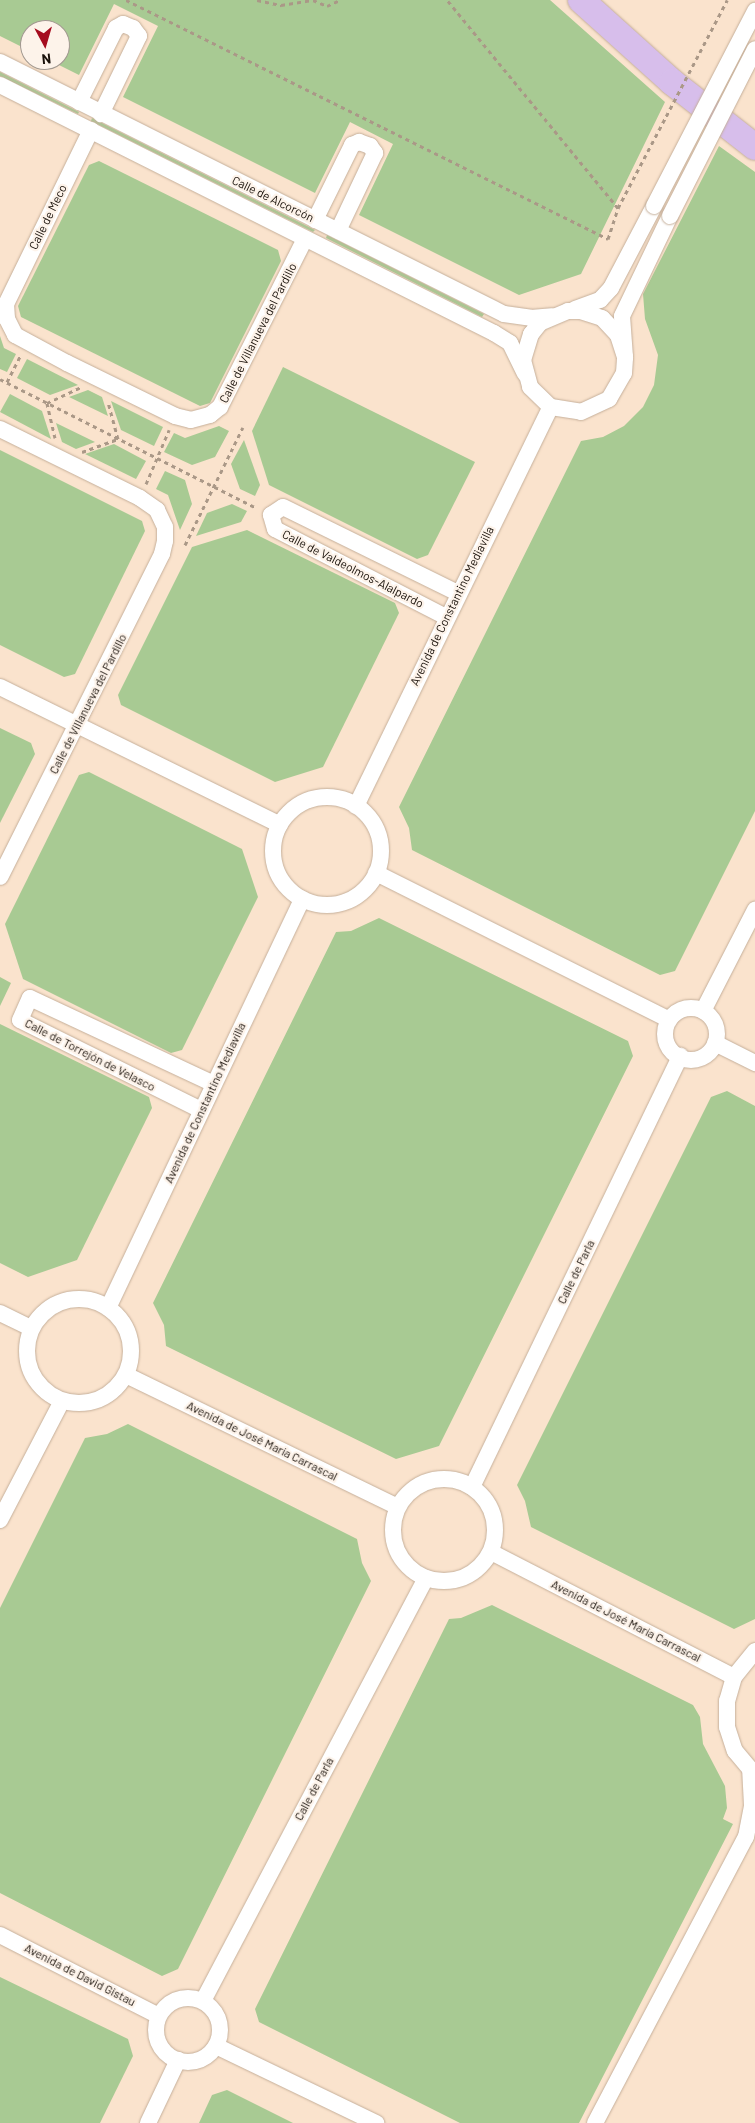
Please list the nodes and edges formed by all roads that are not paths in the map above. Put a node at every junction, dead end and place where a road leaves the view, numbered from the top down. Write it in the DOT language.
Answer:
graph roads {
  1 [pos="581,0"];
  2 [pos="755,11"];
  3 [pos="755,49"];
  4 [pos="0,62"];
  5 [pos="0,85"];
  6 [pos="78,102"];
  7 [pos="101,114"];
  8 [pos="91,130"];
  9 [pos="755,147"];
  10 [pos="315,220"];
  11 [pos="338,231"];
  12 [pos="305,239"];
  13 [pos="568,311"];
  14 [pos="552,316"];
  15 [pos="625,358"];
  16 [pos="524,374"];
  17 [pos="551,407"];
  18 [pos="201,419"];
  19 [pos="0,429"];
  20 [pos="458,593"];
  21 [pos="446,617"];
  22 [pos="0,687"];
  23 [pos="78,726"];
  24 [pos="356,806"];
  25 [pos="280,825"];
  26 [pos="376,873"];
  27 [pos="0,877"];
  28 [pos="302,899"];
  29 [pos="755,910"];
  30 [pos="703,1011"];
  31 [pos="670,1020"];
  32 [pos="715,1043"];
  33 [pos="680,1056"];
  34 [pos="755,1063"];
  35 [pos="214,1084"];
  36 [pos="201,1110"];
  37 [pos="108,1308"];
  38 [pos="0,1313"];
  39 [pos="31,1328"];
  40 [pos="126,1375"];
  41 [pos="62,1401"];
  42 [pos="472,1487"];
  43 [pos="398,1507"];
  44 [pos="0,1520"];
  45 [pos="490,1552"];
  46 [pos="426,1578"];
  47 [pos="755,1651"];
  48 [pos="734,1677"];
  49 [pos="752,1773"];
  50 [pos="0,1935"];
  51 [pos="202,2001"];
  52 [pos="159,2016"];
  53 [pos="216,2046"];
  54 [pos="178,2060"];
  55 [pos="148,2123"];
  56 [pos="376,2123"];
  57 [pos="594,2123"];
  1 -- 9 [label="main road"];
  2 -- 13 [label="street, bridge"];
  3 -- 15 [label="street, bridge"];
  4 -- 6 [label="street, Calle de Alcorcón"];
  5 -- 8 [label="street, Calle de Alcorcón"];
  6 -- 7 [label="street, Calle de Alcorcón"];
  6 -- 7 [label="street"];
  7 -- 10 [label="street, Calle de Alcorcón"];
  8 -- 12 [label="street, Calle de Alcorcón"];
  8 -- 18 [label="street, Calle de Meco"];
  10 -- 11 [label="street, Calle de Alcorcón"];
  10 -- 11 [label="street"];
  11 -- 14 [label="street, Calle de Alcorcón"];
  12 -- 16 [label="street, Calle de Alcorcón"];
  12 -- 18 [label="street, Calle de Villanueva del Pardillo"];
  13 -- 14 [label="street"];
  13 -- 15 [label="street"];
  14 -- 16 [label="street"];
  15 -- 17 [label="street"];
  16 -- 17 [label="street"];
  17 -- 20 [label="street, Avenida de Constantino Mediavilla"];
  19 -- 23 [label="street, Calle de Villanueva del Pardillo"];
  20 -- 21 [label="street, Avenida de Constantino Mediavilla"];
  20 -- 21 [label="street, Calle de Valdeolmos-Alalpardo"];
  21 -- 24 [label="street, Avenida de Constantino Mediavilla"];
  22 -- 23 [label="street"];
  23 -- 25 [label="street"];
  23 -- 27 [label="street, Calle de Villanueva del Pardillo"];
  24 -- 25 [label="street"];
  24 -- 26 [label="street"];
  25 -- 28 [label="street"];
  26 -- 28 [label="street"];
  26 -- 31 [label="street"];
  28 -- 35 [label="street, Avenida de Constantino Mediavilla"];
  29 -- 30 [label="street"];
  30 -- 31 [label="street"];
  30 -- 32 [label="street"];
  31 -- 33 [label="street"];
  32 -- 33 [label="street"];
  32 -- 34 [label="street"];
  33 -- 42 [label="street, Calle de Parla"];
  35 -- 36 [label="street, Avenida de Constantino Mediavilla"];
  35 -- 36 [label="street, Calle de Torrejón de Velasco"];
  36 -- 37 [label="street, Avenida de Constantino Mediavilla"];
  37 -- 39 [label="street"];
  37 -- 40 [label="street"];
  38 -- 39 [label="street"];
  39 -- 41 [label="street"];
  40 -- 41 [label="street"];
  40 -- 43 [label="street, Avenida de José María Carrascal"];
  41 -- 44 [label="street"];
  42 -- 43 [label="street"];
  42 -- 45 [label="street"];
  43 -- 46 [label="street"];
  45 -- 46 [label="street"];
  45 -- 48 [label="street, Avenida de José María Carrascal"];
  46 -- 51 [label="street, Calle de Parla"];
  47 -- 48 [label="street"];
  48 -- 49 [label="street"];
  49 -- 57 [label="street"];
  50 -- 52 [label="street, Avenida de David Gistau"];
  51 -- 52 [label="street"];
  51 -- 53 [label="street"];
  52 -- 54 [label="street"];
  53 -- 54 [label="street"];
  53 -- 56 [label="street"];
  54 -- 55 [label="street"];
}
